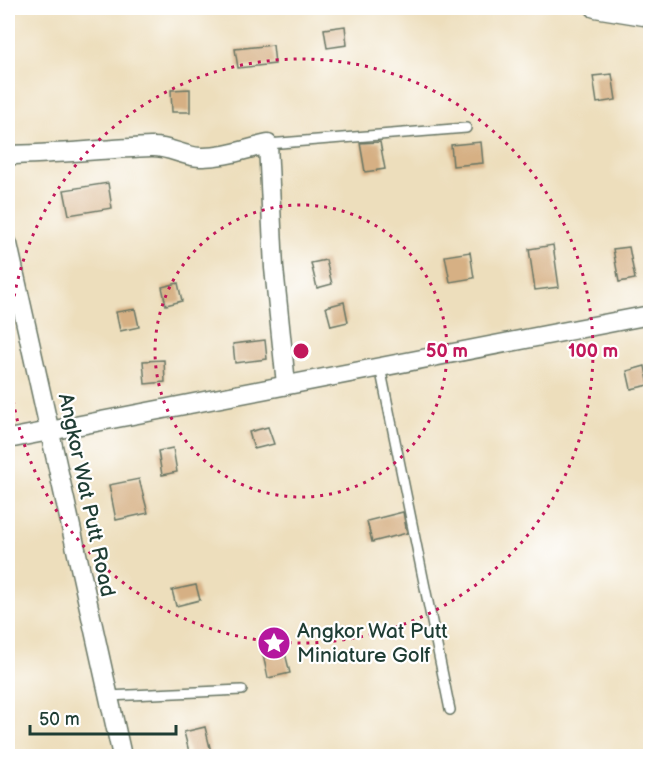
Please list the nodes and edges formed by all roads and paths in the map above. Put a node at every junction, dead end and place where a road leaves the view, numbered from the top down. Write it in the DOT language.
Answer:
graph roads {
  1 [pos="595,8"];
  2 [pos="651,17"];
  3 [pos="466,128"];
  4 [pos="268,144"];
  5 [pos="8,155"];
  6 [pos="8,244"];
  7 [pos="651,315"];
  8 [pos="380,367"];
  9 [pos="286,384"];
  10 [pos="51,430"];
  11 [pos="8,439"];
  12 [pos="242,690"];
  13 [pos="108,696"];
  14 [pos="450,710"];
  15 [pos="122,756"];
  1 -- 2 [label="street"];
  3 -- 4 [label="lane"];
  4 -- 5 [label="street"];
  4 -- 9 [label="street"];
  6 -- 10 [label="street, Angkor Wat Putt Road"];
  7 -- 8 [label="street"];
  8 -- 9 [label="street"];
  8 -- 14 [label="lane"];
  9 -- 10 [label="street"];
  10 -- 11 [label="street"];
  10 -- 13 [label="street, Angkor Wat Putt Road"];
  12 -- 13 [label="lane"];
  13 -- 15 [label="street, Angkor Wat Putt Road"];
}
